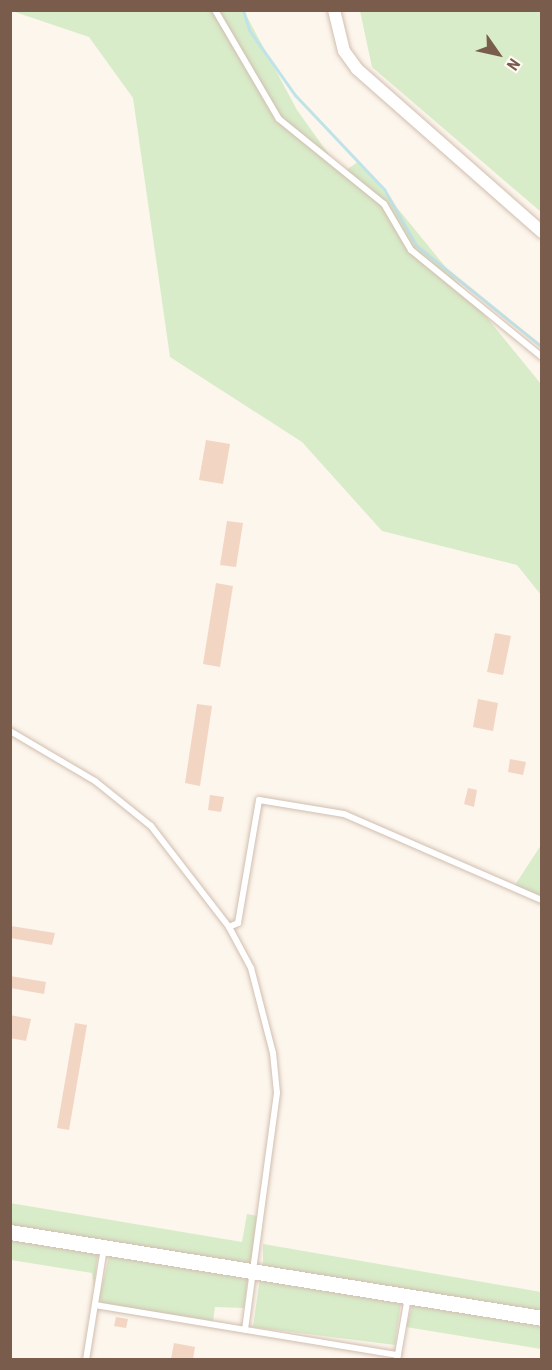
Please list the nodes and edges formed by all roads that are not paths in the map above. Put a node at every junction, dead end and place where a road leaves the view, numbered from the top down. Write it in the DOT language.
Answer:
graph roads {
  1 [pos="215,10"];
  2 [pos="333,10"];
  3 [pos="542,232"];
  4 [pos="542,357"];
  5 [pos="10,731"];
  6 [pos="542,900"];
  7 [pos="230,927"];
  8 [pos="10,1232"];
  9 [pos="104,1246"];
  10 [pos="254,1271"];
  11 [pos="408,1296"];
  12 [pos="95,1305"];
  13 [pos="542,1318"];
  14 [pos="245,1330"];
  15 [pos="398,1357"];
  16 [pos="86,1359"];
  1 -- 4 [label="lane"];
  2 -- 3 [label="street"];
  5 -- 7 [label="lane"];
  6 -- 7 [label="lane"];
  7 -- 10 [label="lane"];
  8 -- 9 [label="street"];
  9 -- 10 [label="street"];
  9 -- 12 [label="lane"];
  10 -- 11 [label="street"];
  10 -- 14 [label="lane"];
  11 -- 13 [label="street"];
  11 -- 15 [label="lane"];
  12 -- 14 [label="lane"];
  12 -- 16 [label="lane"];
  14 -- 15 [label="lane"];
}
